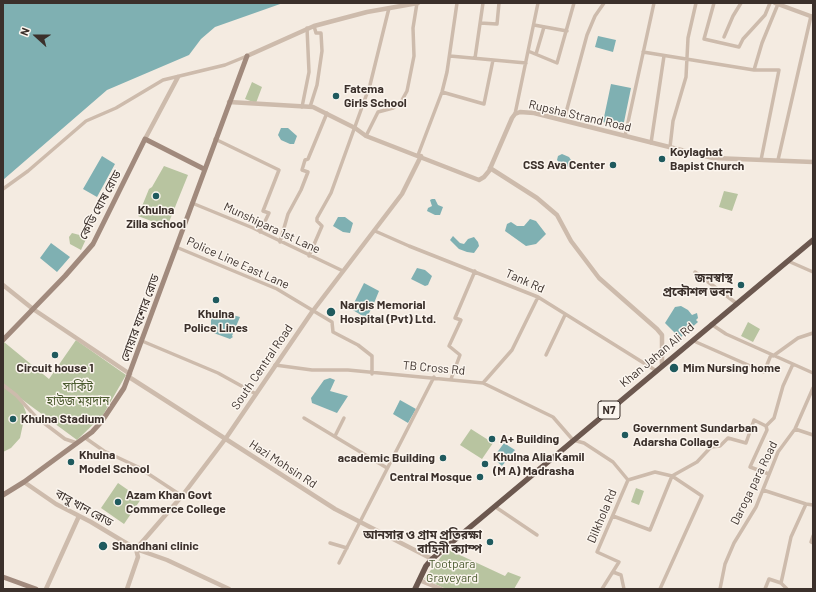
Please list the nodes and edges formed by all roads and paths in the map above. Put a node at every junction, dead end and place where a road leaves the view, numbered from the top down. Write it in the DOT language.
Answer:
graph roads {
  1 [pos="417,3"];
  2 [pos="457,3"];
  3 [pos="483,3"];
  4 [pos="499,3"];
  5 [pos="538,3"];
  6 [pos="574,3"];
  7 [pos="604,3"];
  8 [pos="654,3"];
  9 [pos="696,3"];
  10 [pos="714,3"];
  11 [pos="741,3"];
  12 [pos="770,3"];
  13 [pos="776,4"];
  14 [pos="389,8"];
  15 [pos="812,17"];
  16 [pos="480,23"];
  17 [pos="534,25"];
  18 [pos="314,26"];
  19 [pos="544,27"];
  20 [pos="307,28"];
  21 [pos="567,31"];
  22 [pos="724,37"];
  23 [pos="528,51"];
  24 [pos="643,52"];
  25 [pos="536,54"];
  26 [pos="247,56"];
  27 [pos="450,56"];
  28 [pos="664,56"];
  29 [pos="475,58"];
  30 [pos="686,59"];
  31 [pos="493,60"];
  32 [pos="526,63"];
  33 [pos="754,70"];
  34 [pos="178,77"];
  35 [pos="442,92"];
  36 [pos="229,102"];
  37 [pos="302,107"];
  38 [pos="310,107"];
  39 [pos="327,113"];
  40 [pos="515,114"];
  41 [pos="564,120"];
  42 [pos="355,128"];
  43 [pos="366,136"];
  44 [pos="625,136"];
  45 [pos="145,139"];
  46 [pos="215,139"];
  47 [pos="651,143"];
  48 [pos="670,147"];
  49 [pos="419,156"];
  50 [pos="761,160"];
  51 [pos="778,160"];
  52 [pos="813,162"];
  53 [pos="490,168"];
  54 [pos="204,170"];
  55 [pos="3,189"];
  56 [pos="192,203"];
  57 [pos="375,231"];
  58 [pos="260,232"];
  59 [pos="813,240"];
  60 [pos="280,242"];
  61 [pos="813,243"];
  62 [pos="176,247"];
  63 [pos="309,256"];
  64 [pos="789,261"];
  65 [pos="343,271"];
  66 [pos="475,271"];
  67 [pos="695,272"];
  68 [pos="813,272"];
  69 [pos="3,285"];
  70 [pos="538,297"];
  71 [pos="736,303"];
  72 [pos="33,309"];
  73 [pos="312,312"];
  74 [pos="565,315"];
  75 [pos="713,325"];
  76 [pos="813,333"];
  77 [pos="3,340"];
  78 [pos="142,341"];
  79 [pos="696,342"];
  80 [pos="546,355"];
  81 [pos="772,356"];
  82 [pos="793,364"];
  83 [pos="275,365"];
  84 [pos="662,365"];
  85 [pos="655,370"];
  86 [pos="813,373"];
  87 [pos="372,374"];
  88 [pos="130,375"];
  89 [pos="434,377"];
  90 [pos="452,379"];
  91 [pos="483,383"];
  92 [pos="3,385"];
  93 [pos="813,388"];
  94 [pos="256,394"];
  95 [pos="304,418"];
  96 [pos="344,418"];
  97 [pos="766,426"];
  98 [pos="795,429"];
  99 [pos="813,435"];
  100 [pos="334,436"];
  101 [pos="84,437"];
  102 [pos="226,438"];
  103 [pos="575,440"];
  104 [pos="77,443"];
  105 [pos="387,468"];
  106 [pos="769,474"];
  107 [pos="672,476"];
  108 [pos="628,480"];
  109 [pos="24,482"];
  110 [pos="763,490"];
  111 [pos="3,495"];
  112 [pos="182,496"];
  113 [pos="806,504"];
  114 [pos="813,505"];
  115 [pos="497,508"];
  116 [pos="79,516"];
  117 [pos="613,516"];
  118 [pos="359,522"];
  119 [pos="537,535"];
  120 [pos="813,536"];
  121 [pos="330,543"];
  122 [pos="813,543"];
  123 [pos="346,548"];
  124 [pos="136,549"];
  125 [pos="432,559"];
  126 [pos="339,563"];
  127 [pos="613,572"];
  128 [pos="3,578"];
  129 [pos="420,580"];
  130 [pos="781,583"];
  131 [pos="36,589"];
  132 [pos="46,589"];
  133 [pos="127,589"];
  134 [pos="229,589"];
  135 [pos="415,589"];
  136 [pos="418,589"];
  137 [pos="441,589"];
  138 [pos="602,589"];
  139 [pos="624,589"];
  140 [pos="660,589"];
  141 [pos="720,589"];
  142 [pos="765,589"];
  143 [pos="787,589"];
  1 -- 14 [label="street"];
  1 -- 43 [label="street"];
  2 -- 27 [label="street"];
  3 -- 16 [label="street"];
  4 -- 16 [label="street"];
  5 -- 17 [label="street"];
  6 -- 21 [label="street"];
  7 -- 41 [label="street"];
  8 -- 24 [label="street"];
  9 -- 30 [label="street"];
  10 -- 12 [label="street"];
  11 -- 22 [label="street"];
  13 -- 15 [label="street"];
  13 -- 33 [label="street"];
  14 -- 18 [label="street"];
  14 -- 42 [label="street"];
  15 -- 51 [label="street"];
  16 -- 29 [label="street"];
  17 -- 19 [label="street"];
  17 -- 23 [label="street"];
  18 -- 20 [label="street"];
  18 -- 38 [label="street"];
  19 -- 21 [label="street"];
  19 -- 25 [label="street"];
  20 -- 26 [label="street"];
  20 -- 37 [label="street"];
  21 -- 25 [label="street"];
  23 -- 25 [label="street"];
  23 -- 32 [label="street"];
  24 -- 28 [label="street"];
  24 -- 44 [label="street"];
  26 -- 34 [label="street"];
  26 -- 36 [label="main road, লোয়ার যশোর রোড"];
  27 -- 29 [label="street"];
  27 -- 35 [label="street"];
  28 -- 30 [label="street"];
  28 -- 47 [label="street"];
  29 -- 31 [label="street"];
  30 -- 33 [label="street"];
  30 -- 48 [label="street"];
  31 -- 32 [label="street"];
  31 -- 35 [label="street"];
  32 -- 40 [label="street"];
  33 -- 50 [label="street"];
  34 -- 45 [label="street"];
  34 -- 55 [label="street"];
  35 -- 49 [label="street"];
  36 -- 37 [label="street, Rupsha Strand Road"];
  36 -- 46 [label="main road, লোয়ার যশোর রোড"];
  37 -- 38 [label="street, Rupsha Strand Road"];
  38 -- 39 [label="street, Rupsha Strand Road"];
  39 -- 42 [label="street, Rupsha Strand Road"];
  39 -- 60 [label="street"];
  40 -- 41 [label="street, Rupsha Strand Road"];
  40 -- 53 [label="street, Rupsha Strand Road"];
  41 -- 44 [label="street, Rupsha Strand Road"];
  42 -- 43 [label="street, Rupsha Strand Road"];
  42 -- 63 [label="street"];
  43 -- 49 [label="street, Rupsha Strand Road"];
  44 -- 47 [label="street, Rupsha Strand Road"];
  45 -- 54 [label="main road"];
  45 -- 72 [label="main road, কেডি ঘোষ রোড"];
  46 -- 54 [label="main road, লোয়ার যশোর রোড"];
  46 -- 58 [label="street"];
  47 -- 48 [label="street, Rupsha Strand Road"];
  48 -- 50 [label="street, Rupsha Strand Road"];
  49 -- 53 [label="street, Rupsha Strand Road"];
  49 -- 57 [label="street, South Central Road"];
  50 -- 51 [label="street, Rupsha Strand Road"];
  51 -- 52 [label="street, Rupsha Strand Road"];
  53 -- 84 [label="street"];
  54 -- 56 [label="main road, লোয়ার যশোর রোড"];
  56 -- 58 [label="street, Munshipara 1st Lane"];
  56 -- 62 [label="main road, লোয়ার যশোর রোড"];
  57 -- 65 [label="street, South Central Road"];
  57 -- 66 [label="street, Tank Rd"];
  58 -- 60 [label="street, Munshipara 1st Lane"];
  59 -- 64 [label="highway, Khan Jahan Ali Rd / N7"];
  60 -- 63 [label="street, Munshipara 1st Lane"];
  61 -- 64 [label="highway, Khan Jahan Ali Rd / N7"];
  62 -- 73 [label="street, Police Line East Lane"];
  62 -- 78 [label="main road, লোয়ার যশোর রোড"];
  63 -- 65 [label="street, Munshipara 1st Lane"];
  64 -- 68 [label="street"];
  64 -- 71 [label="highway, Khan Jahan Ali Rd / N7"];
  64 -- 75 [label="highway, Khan Jahan Ali Rd / N7"];
  65 -- 73 [label="street, South Central Road"];
  66 -- 70 [label="street, Tank Rd"];
  66 -- 90 [label="street"];
  67 -- 71 [label="street"];
  69 -- 72 [label="street, Hazi Mohsin Rd"];
  70 -- 74 [label="street, Tank Rd"];
  70 -- 91 [label="street"];
  71 -- 75 [label="highway, Khan Jahan Ali Rd / N7"];
  72 -- 77 [label="main road, কেডি ঘোষ রোড"];
  72 -- 88 [label="street, Hazi Mohsin Rd"];
  73 -- 83 [label="street, South Central Road"];
  73 -- 87 [label="street, Police Line East Lane"];
  74 -- 80 [label="street"];
  74 -- 85 [label="street, Tank Rd"];
  75 -- 79 [label="highway, Khan Jahan Ali Rd / N7"];
  75 -- 81 [label="street"];
  75 -- 84 [label="highway, Khan Jahan Ali Rd / N7"];
  76 -- 81 [label="street"];
  78 -- 88 [label="main road, লোয়ার যশোর রোড"];
  78 -- 94 [label="street"];
  79 -- 81 [label="street"];
  79 -- 103 [label="highway, Khan Jahan Ali Rd / N7"];
  81 -- 82 [label="street"];
  82 -- 86 [label="street"];
  82 -- 97 [label="street"];
  83 -- 87 [label="street, TB Cross Rd"];
  83 -- 94 [label="street, South Central Road"];
  84 -- 85 [label="highway, Khan Jahan Ali Rd / N7"];
  85 -- 103 [label="highway, Khan Jahan Ali Rd / N7"];
  87 -- 89 [label="street, TB Cross Rd"];
  88 -- 101 [label="main road, লোয়ার যশোর রোড"];
  88 -- 102 [label="street, Hazi Mohsin Rd"];
  89 -- 90 [label="street, TB Cross Rd"];
  89 -- 105 [label="street"];
  90 -- 91 [label="street, TB Cross Rd"];
  91 -- 103 [label="street, TB Cross Rd"];
  92 -- 104 [label="street"];
  93 -- 98 [label="street, Daroga para Road"];
  94 -- 102 [label="street, South Central Road"];
  95 -- 100 [label="street"];
  96 -- 100 [label="street"];
  97 -- 106 [label="street"];
  97 -- 107 [label="street"];
  98 -- 99 [label="street"];
  98 -- 106 [label="street, Daroga para Road"];
  100 -- 105 [label="street"];
  101 -- 104 [label="main road, লোয়ার যশোর রোড"];
  101 -- 112 [label="street"];
  102 -- 112 [label="street, South Central Road"];
  102 -- 118 [label="street, Hazi Mohsin Rd"];
  103 -- 108 [label="street, TB Cross Rd"];
  103 -- 115 [label="highway, Khan Jahan Ali Rd / N7"];
  103 -- 125 [label="highway, Khan Jahan Ali Rd / N7"];
  104 -- 109 [label="main road, লোয়ার যশোর রোড"];
  105 -- 118 [label="street"];
  106 -- 110 [label="street, Daroga para Road"];
  107 -- 108 [label="street"];
  107 -- 117 [label="street"];
  107 -- 140 [label="street"];
  108 -- 117 [label="street, Dilkhola Rd"];
  109 -- 111 [label="main road, লোয়ার যশোর রোড"];
  109 -- 116 [label="street, বাবু খান রোড"];
  110 -- 113 [label="street"];
  110 -- 141 [label="street, Daroga para Road"];
  112 -- 124 [label="street, South Central Road"];
  113 -- 114 [label="street"];
  113 -- 130 [label="street"];
  115 -- 119 [label="street"];
  115 -- 129 [label="highway, Khan Jahan Ali Rd / N7"];
  116 -- 124 [label="street, বাবু খান রোড"];
  116 -- 132 [label="street"];
  117 -- 127 [label="street, Dilkhola Rd"];
  118 -- 123 [label="street"];
  118 -- 125 [label="street, Hazi Mohsin Rd"];
  120 -- 122 [label="street"];
  121 -- 123 [label="street"];
  123 -- 126 [label="street"];
  124 -- 133 [label="street"];
  124 -- 134 [label="street, বাবু খান রোড"];
  125 -- 129 [label="highway, Khan Jahan Ali Rd / N7"];
  127 -- 138 [label="street"];
  127 -- 139 [label="street"];
  128 -- 131 [label="main road"];
  129 -- 135 [label="highway, Khan Jahan Ali Rd / N7"];
  129 -- 136 [label="highway, Khan Jahan Ali Rd / N7"];
  129 -- 137 [label="street"];
  130 -- 142 [label="street"];
  130 -- 143 [label="street"];
}
